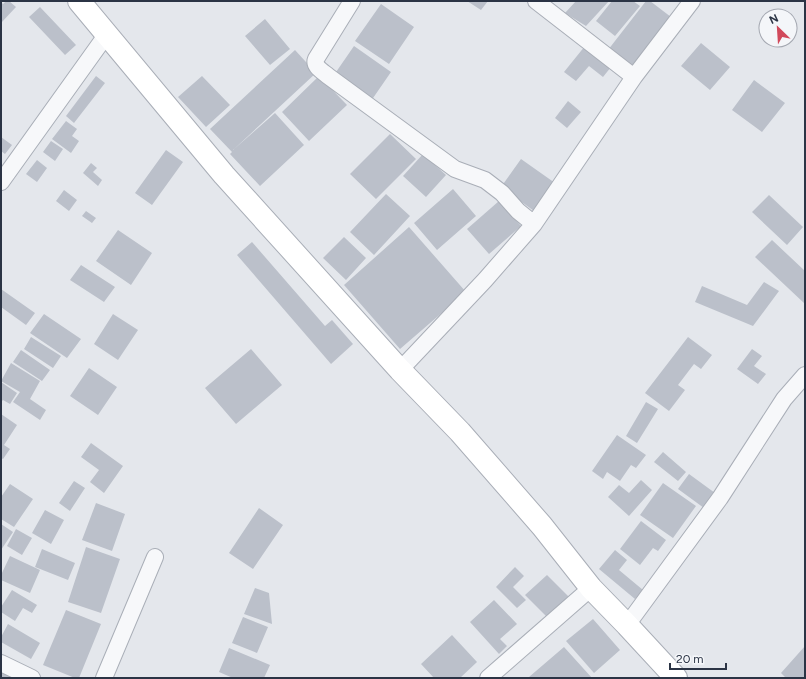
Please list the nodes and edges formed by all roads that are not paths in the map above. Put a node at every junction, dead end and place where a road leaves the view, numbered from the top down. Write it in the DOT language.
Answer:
graph roads {
  1 [pos="79,1"];
  2 [pos="352,1"];
  3 [pos="536,1"];
  4 [pos="692,1"];
  5 [pos="107,34"];
  6 [pos="634,77"];
  7 [pos="1,182"];
  8 [pos="534,224"];
  9 [pos="400,370"];
  10 [pos="805,375"];
  11 [pos="155,557"];
  12 [pos="591,588"];
  13 [pos="627,625"];
  14 [pos="1,663"];
  15 [pos="32,678"];
  16 [pos="104,678"];
  17 [pos="488,678"];
  18 [pos="676,678"];
  1 -- 5 [label="street"];
  2 -- 8 [label="street"];
  3 -- 6 [label="street"];
  4 -- 6 [label="street"];
  5 -- 7 [label="street"];
  5 -- 9 [label="street"];
  6 -- 8 [label="street"];
  8 -- 9 [label="street"];
  9 -- 12 [label="street"];
  10 -- 13 [label="street"];
  11 -- 16 [label="street"];
  12 -- 13 [label="street"];
  12 -- 17 [label="street"];
  13 -- 18 [label="street"];
  14 -- 15 [label="street"];
}
